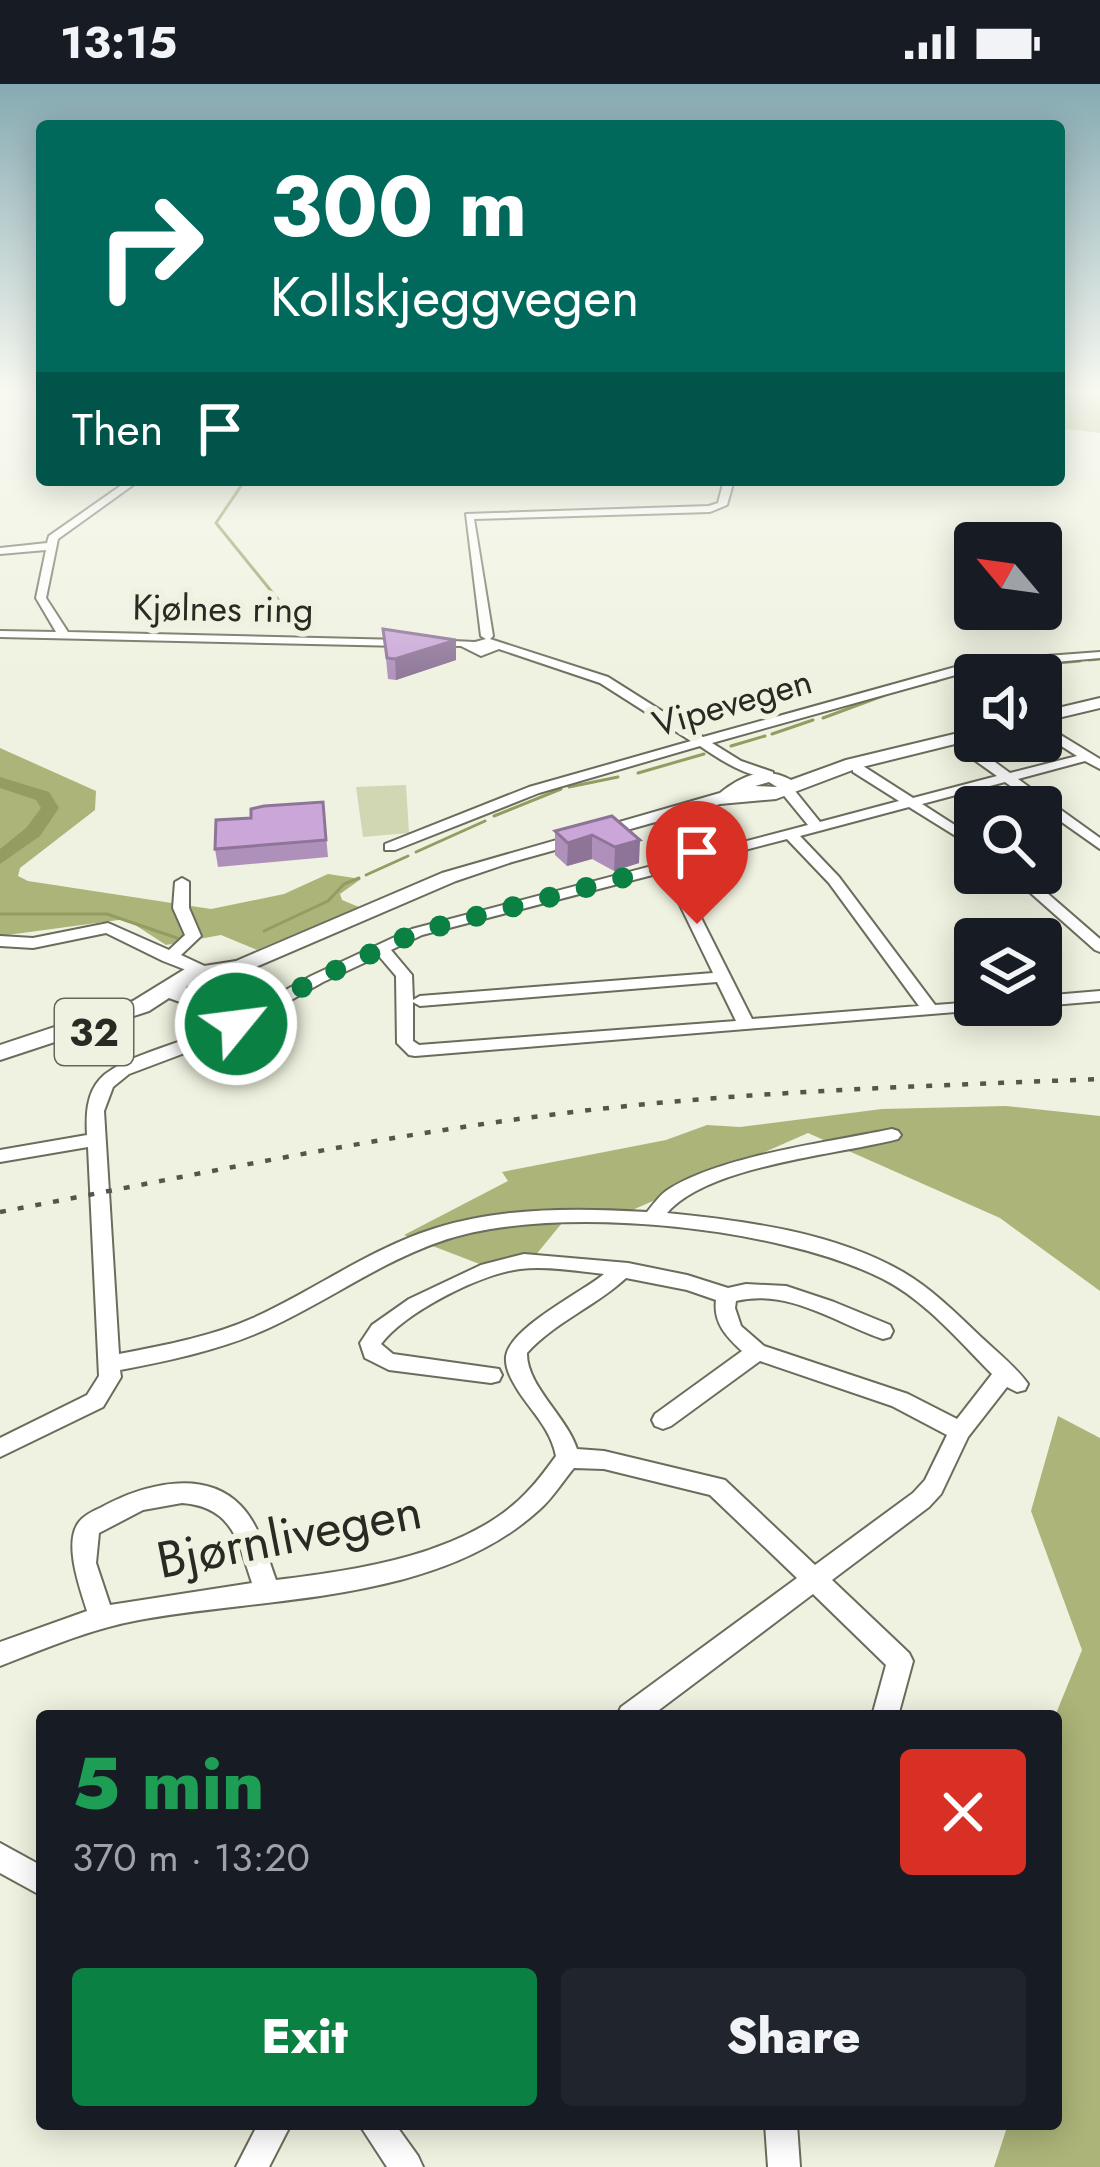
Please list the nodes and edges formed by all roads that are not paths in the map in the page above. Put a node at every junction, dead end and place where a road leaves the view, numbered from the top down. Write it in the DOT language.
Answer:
graph roads {
  1 [pos="118,491"];
  2 [pos="726,491"];
  3 [pos="51,547"];
  4 [pos="0,551"];
  5 [pos="0,634"];
  6 [pos="64,634"];
  7 [pos="490,645"];
  8 [pos="1100,655"];
  9 [pos="1100,703"];
  10 [pos="1062,712"];
  11 [pos="1062,740"];
  12 [pos="704,742"];
  13 [pos="954,742"];
  14 [pos="1094,761"];
  15 [pos="991,762"];
  16 [pos="855,766"];
  17 [pos="1006,777"];
  18 [pos="764,783"];
  19 [pos="907,803"];
  20 [pos="817,827"];
  21 [pos="954,831"];
  22 [pos="790,835"];
  23 [pos="1100,844"];
  24 [pos="390,847"];
  25 [pos="668,866"];
  26 [pos="182,882"];
  27 [pos="1039,894"];
  28 [pos="0,940"];
  29 [pos="1100,947"];
  30 [pos="381,948"];
  31 [pos="722,977"];
  32 [pos="195,982"];
  33 [pos="1100,996"];
  34 [pos="1062,999"];
  35 [pos="420,1001"];
  36 [pos="954,1009"];
  37 [pos="931,1011"];
  38 [pos="243,1021"];
  39 [pos="747,1025"];
  40 [pos="0,1053"];
  41 [pos="0,1064"];
  42 [pos="892,1135"];
  43 [pos="95,1140"];
  44 [pos="0,1156"];
  45 [pos="651,1221"];
  46 [pos="619,1272"];
  47 [pos="727,1296"];
  48 [pos="883,1331"];
  49 [pos="758,1352"];
  50 [pos="111,1364"];
  51 [pos="491,1375"];
  52 [pos="663,1420"];
  53 [pos="960,1431"];
  54 [pos="0,1448"];
  55 [pos="568,1458"];
  56 [pos="813,1578"];
  57 [pos="268,1592"];
  58 [pos="101,1616"];
  59 [pos="0,1654"];
  60 [pos="638,1710"];
  61 [pos="887,1710"];
  62 [pos="0,1858"];
  63 [pos="36,1879"];
  64 [pos="272,2130"];
  65 [pos="379,2130"];
  66 [pos="781,2130"];
  67 [pos="252,2167"];
  68 [pos="407,2167"];
  69 [pos="784,2167"];
  1 -- 3 [label="street"];
  2 -- 7 [label="street"];
  3 -- 4 [label="street"];
  3 -- 6 [label="street"];
  5 -- 6 [label="street, Kjølnes ring"];
  6 -- 7 [label="street, Kjølnes ring"];
  7 -- 12 [label="street"];
  8 -- 12 [label="street, Vipevegen"];
  9 -- 10 [label="main road"];
  11 -- 14 [label="street"];
  12 -- 18 [label="street"];
  12 -- 24 [label="street, Vipevegen"];
  13 -- 16 [label="main road, 32"];
  14 -- 17 [label="street"];
  15 -- 17 [label="street"];
  16 -- 18 [label="main road, 32"];
  16 -- 19 [label="street"];
  17 -- 19 [label="street"];
  17 -- 23 [label="street"];
  18 -- 20 [label="street"];
  18 -- 32 [label="main road, 32"];
  19 -- 20 [label="street"];
  19 -- 21 [label="street"];
  20 -- 22 [label="street"];
  22 -- 25 [label="street"];
  22 -- 37 [label="street"];
  25 -- 30 [label="street"];
  25 -- 31 [label="street"];
  26 -- 32 [label="street"];
  27 -- 29 [label="street"];
  28 -- 32 [label="street"];
  30 -- 38 [label="street"];
  30 -- 39 [label="street"];
  31 -- 35 [label="street"];
  31 -- 39 [label="street"];
  32 -- 38 [label="street"];
  32 -- 40 [label="main road, 32"];
  32 -- 41 [label="main road, 32"];
  33 -- 34 [label="street"];
  36 -- 37 [label="street"];
  37 -- 39 [label="street"];
  38 -- 43 [label="street"];
  42 -- 45 [label="street"];
  43 -- 44 [label="street"];
  43 -- 50 [label="street"];
  45 -- 50 [label="street"];
  45 -- 53 [label="street"];
  46 -- 47 [label="street"];
  46 -- 51 [label="street"];
  46 -- 55 [label="street"];
  47 -- 48 [label="street"];
  47 -- 49 [label="street"];
  49 -- 52 [label="street"];
  49 -- 53 [label="street"];
  50 -- 54 [label="street"];
  53 -- 56 [label="street"];
  55 -- 56 [label="street"];
  55 -- 57 [label="street, Bjørnlivegen"];
  56 -- 60 [label="street"];
  56 -- 61 [label="street"];
  57 -- 58 [label="street, Bjørnlivegen"];
  57 -- 58 [label="street"];
  58 -- 59 [label="street, Bjørnlivegen"];
  62 -- 63 [label="street"];
  64 -- 67 [label="street"];
  65 -- 68 [label="street"];
  66 -- 69 [label="street"];
}
